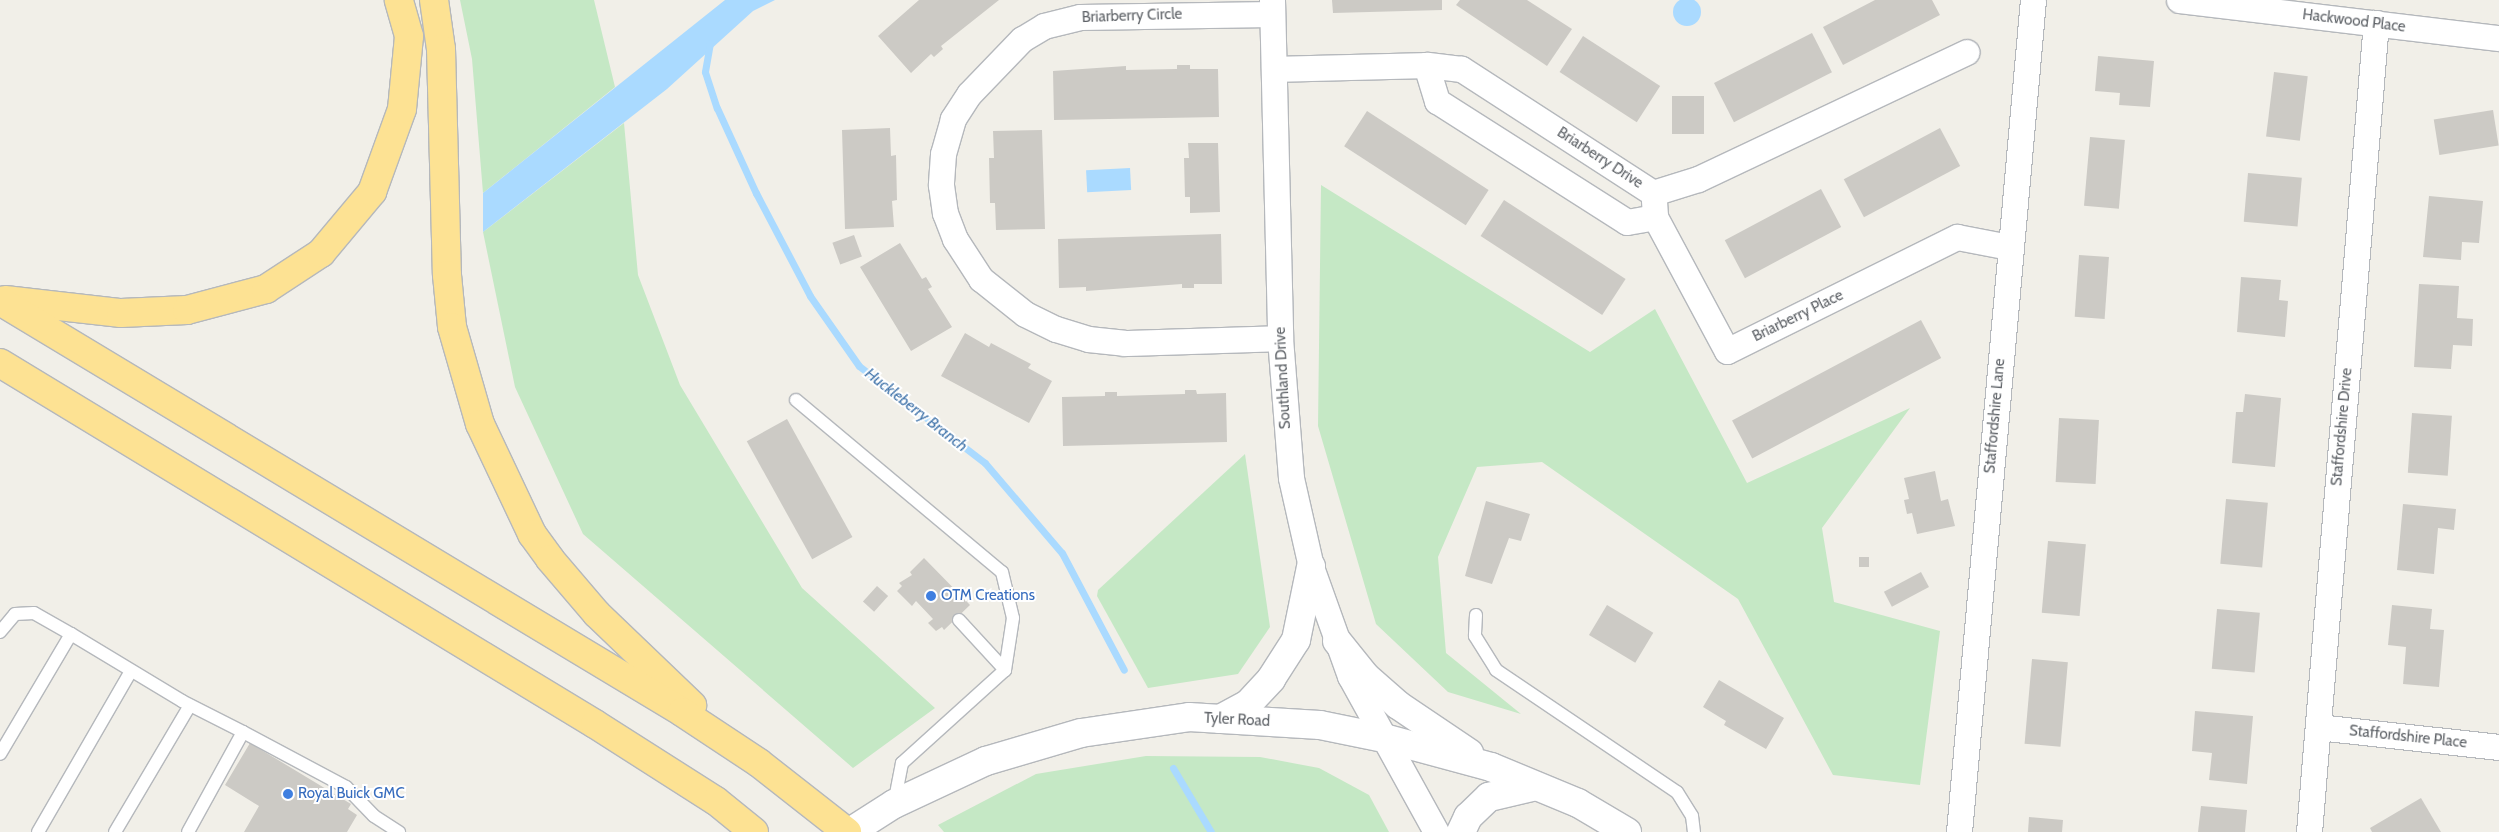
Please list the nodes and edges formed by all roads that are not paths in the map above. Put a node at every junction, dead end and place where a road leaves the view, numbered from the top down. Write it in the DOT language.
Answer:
graph roads {
  1 [pos="399,0"];
  2 [pos="434,0"];
  3 [pos="2032,0"];
  4 [pos="2179,0"];
  5 [pos="1272,7"];
  6 [pos="2376,23"];
  7 [pos="2499,38"];
  8 [pos="1967,52"];
  9 [pos="1426,65"];
  10 [pos="1274,70"];
  11 [pos="1654,205"];
  12 [pos="2009,247"];
  13 [pos="0,300"];
  14 [pos="1280,338"];
  15 [pos="0,362"];
  16 [pos="796,400"];
  17 [pos="1311,567"];
  18 [pos="1476,616"];
  19 [pos="959,620"];
  20 [pos="0,632"];
  21 [pos="71,634"];
  22 [pos="1337,641"];
  23 [pos="1005,670"];
  24 [pos="131,671"];
  25 [pos="190,705"];
  26 [pos="1220,719"];
  27 [pos="2318,727"];
  28 [pos="243,732"];
  29 [pos="1384,738"];
  30 [pos="2499,748"];
  31 [pos="0,754"];
  32 [pos="749,756"];
  33 [pos="1491,767"];
  34 [pos="1536,786"];
  35 [pos="894,804"];
  36 [pos="38,832"];
  37 [pos="115,832"];
  38 [pos="188,832"];
  39 [pos="399,832"];
  40 [pos="754,832"];
  41 [pos="848,832"];
  42 [pos="1436,832"];
  43 [pos="1461,832"];
  44 [pos="1627,832"];
  45 [pos="1694,832"];
  46 [pos="1959,832"];
  47 [pos="2309,832"];
  1 -- 13 [label="highway"];
  2 -- 32 [label="highway"];
  3 -- 12 [label="street, Staffordshire Lane"];
  4 -- 6 [label="street, Hackwood Place"];
  5 -- 10 [label="street, Southland Drive"];
  5 -- 14 [label="street, Briarberry Circle"];
  6 -- 7 [label="street, Hackwood Place"];
  6 -- 27 [label="street, Staffordshire Drive"];
  8 -- 11 [label="street"];
  9 -- 10 [label="street, Briarberry Drive"];
  9 -- 11 [label="street, Briarberry Drive"];
  9 -- 11 [label="street"];
  10 -- 14 [label="street, Southland Drive"];
  11 -- 12 [label="street, Briarberry Place"];
  12 -- 46 [label="street, Staffordshire Lane"];
  13 -- 32 [label="highway"];
  14 -- 17 [label="street, Southland Drive"];
  15 -- 40 [label="highway"];
  16 -- 23 [label="lane"];
  17 -- 22 [label="street, Southland Drive"];
  17 -- 26 [label="street"];
  18 -- 45 [label="lane"];
  19 -- 23 [label="lane"];
  20 -- 21 [label="lane"];
  21 -- 24 [label="lane"];
  21 -- 31 [label="lane"];
  22 -- 29 [label="street, Southland Drive"];
  22 -- 33 [label="street"];
  23 -- 35 [label="lane"];
  24 -- 25 [label="lane"];
  24 -- 36 [label="lane"];
  25 -- 28 [label="lane"];
  25 -- 37 [label="lane"];
  26 -- 29 [label="street, Tyler Road"];
  26 -- 35 [label="street, Tyler Road"];
  27 -- 30 [label="street, Staffordshire Place"];
  27 -- 47 [label="street, Staffordshire Drive"];
  28 -- 38 [label="lane"];
  28 -- 39 [label="lane"];
  29 -- 33 [label="street, Tyler Road"];
  29 -- 42 [label="street, Southland Drive"];
  32 -- 41 [label="highway"];
  33 -- 34 [label="street, Tyler Road"];
  34 -- 43 [label="street"];
  34 -- 44 [label="street, Tyler Road"];
  35 -- 41 [label="street, Tyler Road"];
}
